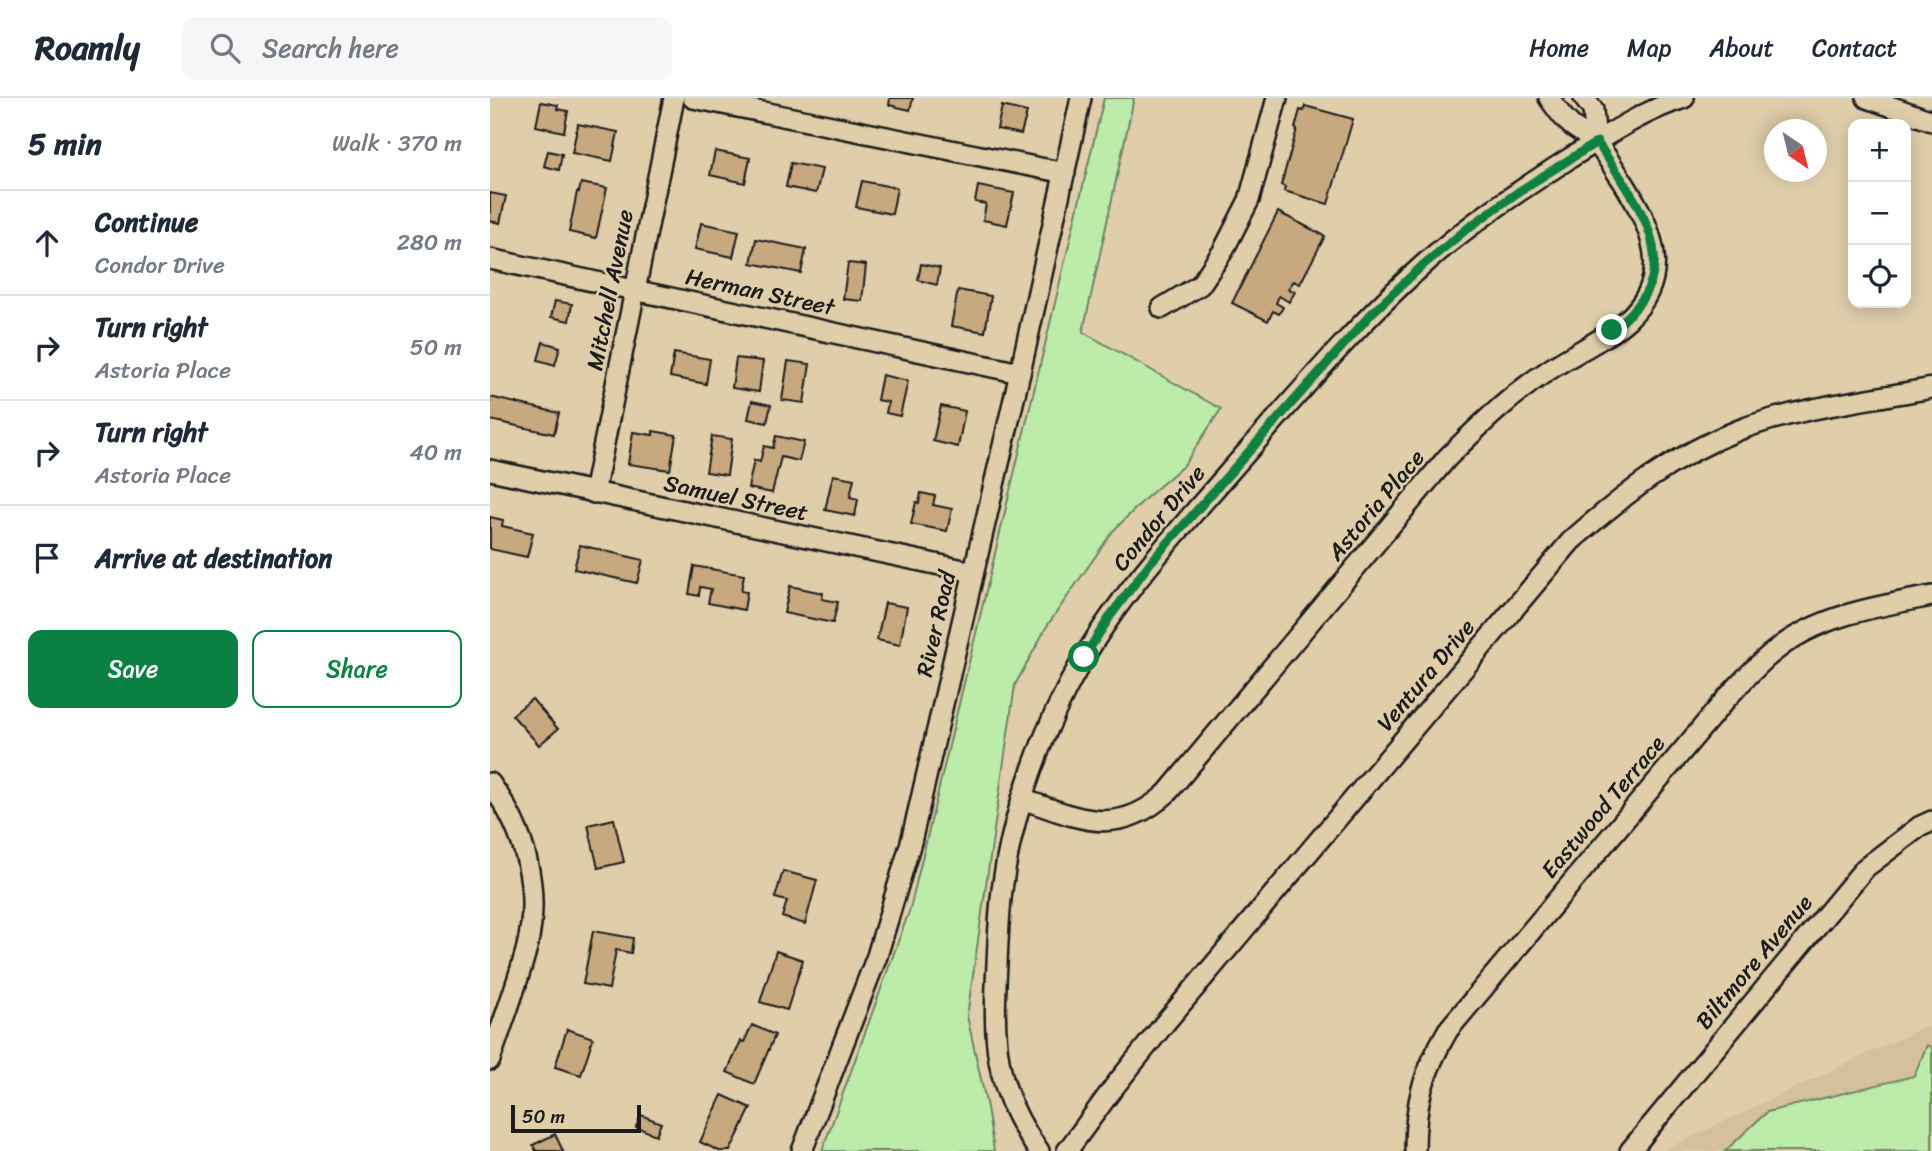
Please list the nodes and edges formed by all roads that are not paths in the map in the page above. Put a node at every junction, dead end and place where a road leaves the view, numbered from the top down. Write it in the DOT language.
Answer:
graph roads {
  1 [pos="674,98"];
  2 [pos="693,98"];
  3 [pos="1081,98"];
  4 [pos="1277,98"];
  5 [pos="1549,98"];
  6 [pos="1584,98"];
  7 [pos="1684,98"];
  8 [pos="1867,98"];
  9 [pos="1932,121"];
  10 [pos="1597,142"];
  11 [pos="1065,173"];
  12 [pos="490,259"];
  13 [pos="635,290"];
  14 [pos="1162,308"];
  15 [pos="1020,373"];
  16 [pos="1932,388"];
  17 [pos="490,470"];
  18 [pos="594,493"];
  19 [pos="973,572"];
  20 [pos="1932,596"];
  21 [pos="490,783"];
  22 [pos="1022,799"];
  23 [pos="1932,821"];
  24 [pos="490,1060"];
  25 [pos="803,1151"];
  26 [pos="1039,1151"];
  27 [pos="1067,1151"];
  28 [pos="1415,1151"];
  29 [pos="1630,1151"];
  1 -- 13 [label="street, Mitchell Avenue"];
  2 -- 11 [label="street"];
  3 -- 11 [label="street, River Road"];
  4 -- 14 [label="street"];
  5 -- 10 [label="street, Astoria Place"];
  6 -- 10 [label="street, Astoria Place"];
  7 -- 10 [label="street, Condor Drive"];
  8 -- 9 [label="street"];
  10 -- 22 [label="street, Condor Drive"];
  10 -- 22 [label="street, Astoria Place"];
  11 -- 15 [label="street, River Road"];
  12 -- 13 [label="street, Herman Street"];
  13 -- 15 [label="street, Herman Street"];
  13 -- 18 [label="street, Mitchell Avenue"];
  15 -- 19 [label="street, River Road"];
  16 -- 27 [label="street, Ventura Drive"];
  17 -- 18 [label="street, Samuel Street"];
  18 -- 19 [label="street, Samuel Street"];
  19 -- 25 [label="street, River Road"];
  20 -- 28 [label="street, Eastwood Terrace"];
  21 -- 24 [label="street"];
  22 -- 26 [label="street, Condor Drive"];
  23 -- 29 [label="street, Biltmore Avenue"];
}
